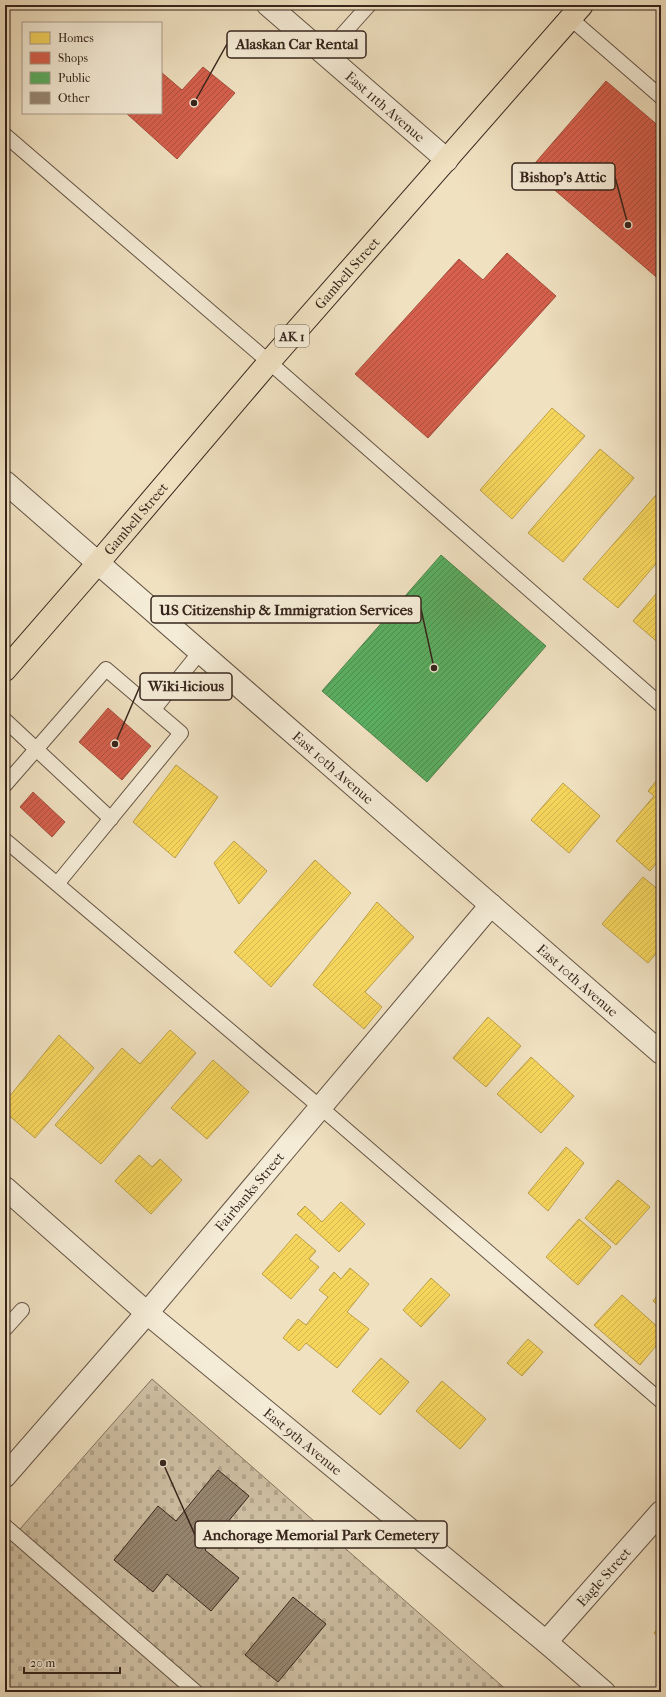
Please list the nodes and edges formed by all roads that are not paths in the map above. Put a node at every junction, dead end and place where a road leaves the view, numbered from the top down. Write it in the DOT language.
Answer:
graph roads {
  1 [pos="268,5"];
  2 [pos="369,5"];
  3 [pos="576,12"];
  4 [pos="325,54"];
  5 [pos="661,97"];
  6 [pos="5,135"];
  7 [pos="447,160"];
  8 [pos="269,362"];
  9 [pos="5,482"];
  10 [pos="98,563"];
  11 [pos="200,652"];
  12 [pos="5,670"];
  13 [pos="661,705"];
  14 [pos="154,709"];
  15 [pos="5,720"];
  16 [pos="37,750"];
  17 [pos="5,785"];
  18 [pos="111,819"];
  19 [pos="5,840"];
  20 [pos="57,884"];
  21 [pos="491,905"];
  22 [pos="661,1053"];
  23 [pos="320,1108"];
  24 [pos="5,1188"];
  25 [pos="22,1310"];
  26 [pos="147,1313"];
  27 [pos="5,1329"];
  28 [pos="661,1401"];
  29 [pos="5,1476"];
  30 [pos="661,1512"];
  31 [pos="5,1526"];
  32 [pos="546,1642"];
  33 [pos="196,1692"];
  34 [pos="604,1692"];
  1 -- 4 [label="street, East 11th Avenue"];
  2 -- 4 [label="lane"];
  3 -- 5 [label="lane"];
  3 -- 7 [label="highway, Gambell Street / AK 1"];
  4 -- 7 [label="street, East 11th Avenue"];
  6 -- 8 [label="lane"];
  7 -- 8 [label="highway, Gambell Street / AK 1"];
  8 -- 10 [label="highway, Gambell Street / AK 1"];
  8 -- 13 [label="lane"];
  9 -- 10 [label="street, East 10th Avenue"];
  10 -- 11 [label="street, East 10th Avenue"];
  10 -- 12 [label="highway, Gambell Street / AK 1"];
  11 -- 14 [label="lane"];
  11 -- 21 [label="street, East 10th Avenue"];
  14 -- 16 [label="lane"];
  14 -- 18 [label="lane"];
  15 -- 16 [label="lane"];
  16 -- 17 [label="lane"];
  16 -- 18 [label="lane"];
  18 -- 20 [label="lane"];
  19 -- 20 [label="lane"];
  20 -- 23 [label="lane"];
  21 -- 22 [label="street, East 10th Avenue"];
  21 -- 23 [label="street, Fairbanks Street"];
  23 -- 26 [label="street, Fairbanks Street"];
  23 -- 28 [label="lane"];
  24 -- 26 [label="street, East 9th Avenue"];
  25 -- 27 [label="lane"];
  26 -- 29 [label="street, Fairbanks Street"];
  26 -- 32 [label="street, East 9th Avenue"];
  30 -- 32 [label="street, Eagle Street"];
  31 -- 33 [label="lane"];
  32 -- 34 [label="street, East 9th Avenue"];
}
